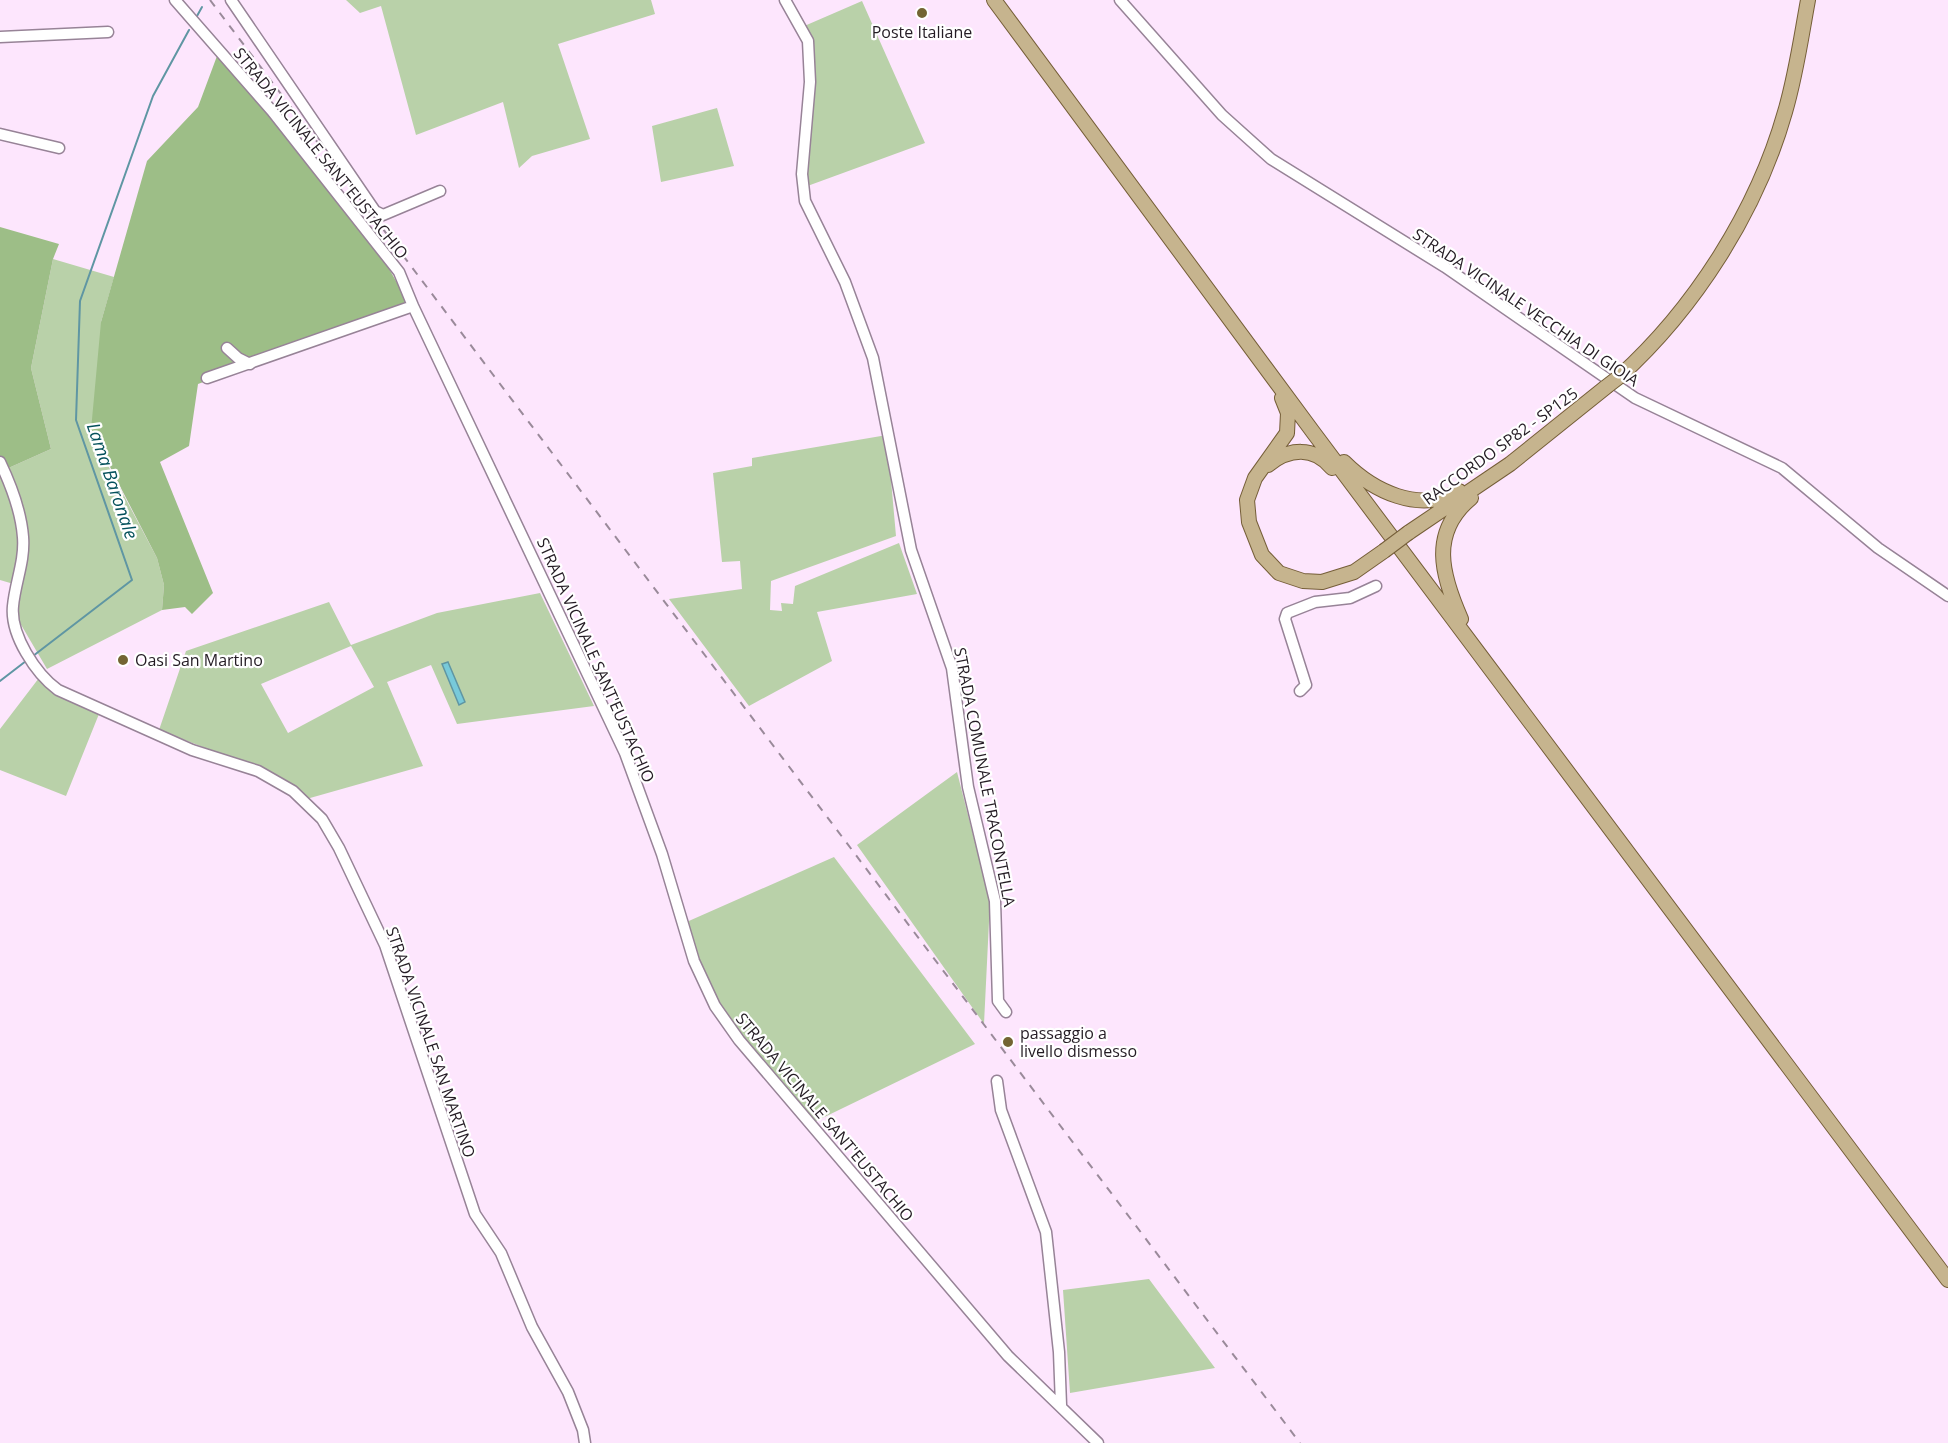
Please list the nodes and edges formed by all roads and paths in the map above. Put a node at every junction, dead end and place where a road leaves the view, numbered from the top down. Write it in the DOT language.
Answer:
graph roads {
  1 [pos="175,0"];
  2 [pos="231,0"];
  3 [pos="785,0"];
  4 [pos="994,0"];
  5 [pos="1120,0"];
  6 [pos="1808,0"];
  7 [pos="108,32"];
  8 [pos="0,37"];
  9 [pos="0,134"];
  10 [pos="59,148"];
  11 [pos="440,190"];
  12 [pos="413,306"];
  13 [pos="227,348"];
  14 [pos="1260,358"];
  15 [pos="250,364"];
  16 [pos="207,378"];
  17 [pos="1313,432"];
  18 [pos="0,462"];
  19 [pos="1262,470"];
  20 [pos="1501,470"];
  21 [pos="1379,518"];
  22 [pos="1376,586"];
  23 [pos="1948,596"];
  24 [pos="1471,642"];
  25 [pos="1300,691"];
  26 [pos="1006,1012"];
  27 [pos="997,1081"];
  28 [pos="1948,1280"];
  29 [pos="1061,1405"];
  30 [pos="585,1443"];
  31 [pos="1098,1443"];
  1 -- 12 [label="street, STRADA VICINALE SANT'EUSTACHIO"];
  2 -- 11 [label="street"];
  3 -- 26 [label="street, STRADA COMUNALE TRACONTELLA"];
  4 -- 14 [label="main road"];
  5 -- 23 [label="street, STRADA VICINALE VECCHIA DI GIOIA"];
  6 -- 20 [label="main road, RACCORDO SP82 - SP125, bridge"];
  7 -- 8 [label="street"];
  9 -- 10 [label="street"];
  12 -- 15 [label="street"];
  12 -- 29 [label="street, STRADA VICINALE SANT'EUSTACHIO"];
  13 -- 15 [label="street"];
  14 -- 17 [label="main road"];
  14 -- 19 [label="main road, RACCORDO SP82 - SP125"];
  15 -- 16 [label="street"];
  17 -- 20 [label="main road"];
  17 -- 21 [label="main road"];
  18 -- 30 [label="street, STRADA VICINALE SAN MARTINO"];
  19 -- 20 [label="main road, RACCORDO SP82 - SP125, bridge"];
  19 -- 21 [label="main road"];
  20 -- 24 [label="main road"];
  21 -- 24 [label="main road"];
  22 -- 25 [label="street"];
  24 -- 28 [label="main road"];
  27 -- 29 [label="street"];
  29 -- 31 [label="street, STRADA VICINALE SANT'EUSTACHIO"];
}
